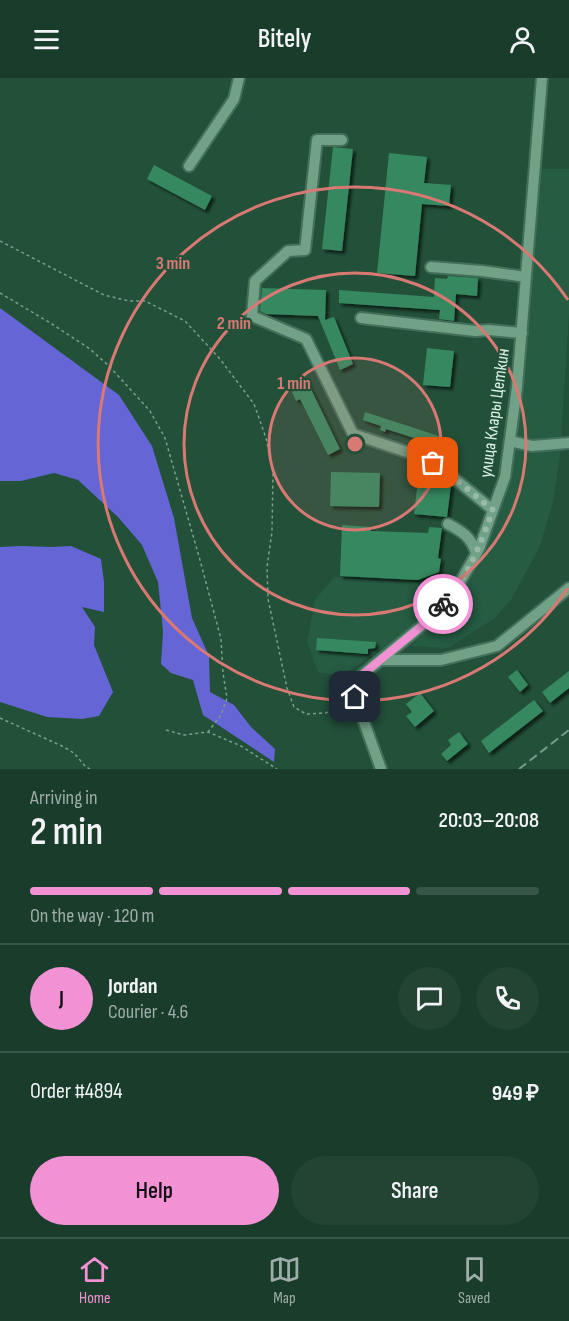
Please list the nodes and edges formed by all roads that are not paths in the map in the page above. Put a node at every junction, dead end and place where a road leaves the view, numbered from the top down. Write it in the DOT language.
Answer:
graph roads {
  1 [pos="239,78"];
  2 [pos="542,78"];
  3 [pos="342,140"];
  4 [pos="189,166"];
  5 [pos="431,267"];
  6 [pos="526,276"];
  7 [pos="361,318"];
  8 [pos="522,333"];
  9 [pos="510,441"];
  10 [pos="569,443"];
  11 [pos="493,510"];
  12 [pos="448,524"];
  13 [pos="476,553"];
  14 [pos="569,588"];
  15 [pos="382,660"];
  16 [pos="381,769"];
  1 -- 4 [label="street"];
  2 -- 6 [label="street, улица Клары Цеткин"];
  3 -- 11 [label="street"];
  5 -- 6 [label="street"];
  6 -- 8 [label="street, улица Клары Цеткин"];
  7 -- 8 [label="street"];
  8 -- 9 [label="street, улица Клары Цеткин"];
  9 -- 10 [label="street"];
  9 -- 11 [label="street, улица Клары Цеткин"];
  11 -- 13 [label="street, улица Клары Цеткин"];
  12 -- 13 [label="street"];
  13 -- 15 [label="street, улица Клары Цеткин"];
  14 -- 15 [label="street"];
  15 -- 16 [label="street, улица Клары Цеткин"];
}
